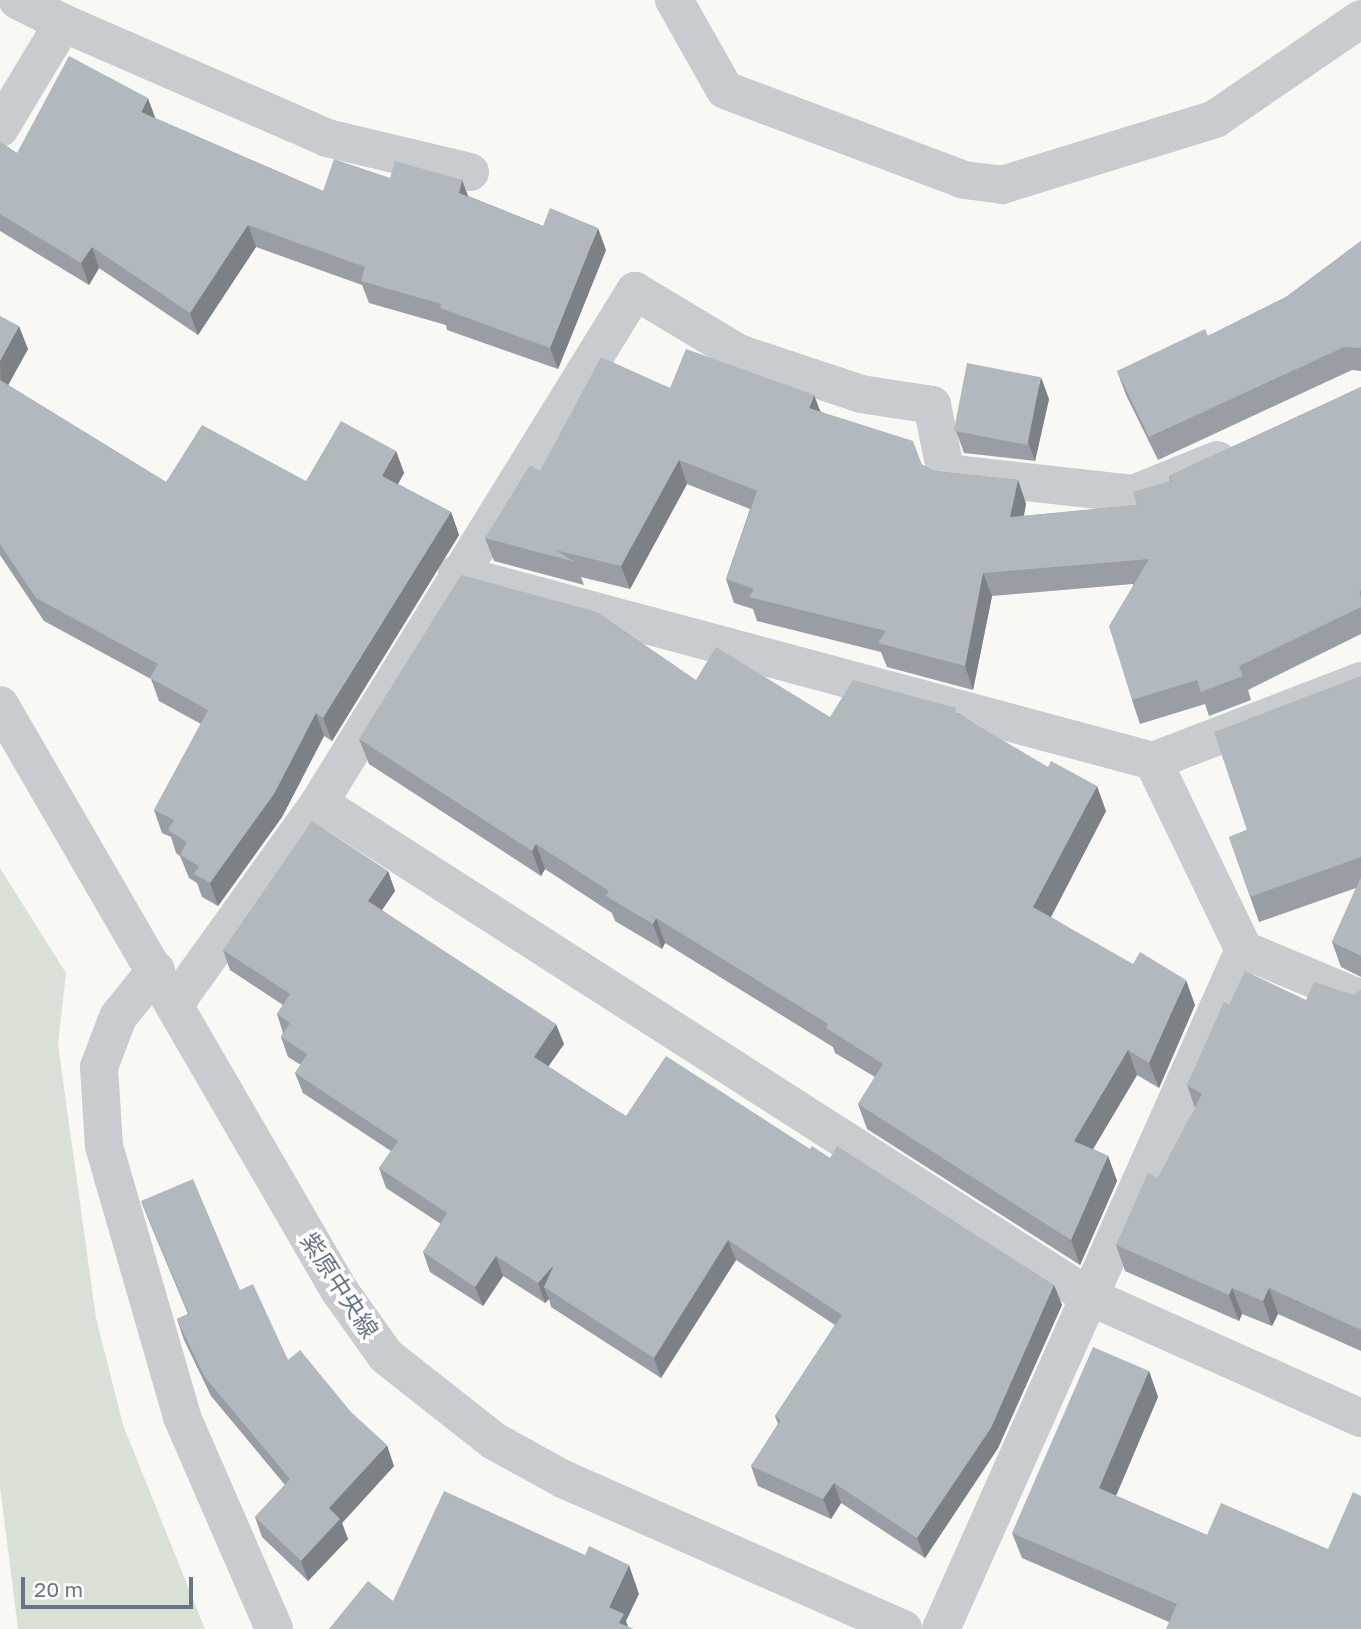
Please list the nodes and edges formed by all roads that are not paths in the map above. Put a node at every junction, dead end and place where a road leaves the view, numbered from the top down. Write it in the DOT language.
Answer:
graph roads {
  1 [pos="17,0"];
  2 [pos="674,0"];
  3 [pos="1361,19"];
  4 [pos="63,23"];
  5 [pos="0,128"];
  6 [pos="470,172"];
  7 [pos="1252,444"];
  8 [pos="457,573"];
  9 [pos="1361,681"];
  10 [pos="0,705"];
  11 [pos="1153,761"];
  12 [pos="319,803"];
  13 [pos="1244,950"];
  14 [pos="156,970"];
  15 [pos="1361,999"];
  16 [pos="174,1005"];
  17 [pos="1088,1296"];
  18 [pos="1361,1418"];
  19 [pos="274,1629"];
  20 [pos="903,1629"];
  21 [pos="941,1629"];
  1 -- 4 [label="street"];
  2 -- 3 [label="street"];
  4 -- 5 [label="street"];
  4 -- 6 [label="street"];
  7 -- 8 [label="street"];
  8 -- 11 [label="street"];
  8 -- 12 [label="street"];
  9 -- 11 [label="street"];
  10 -- 14 [label="street, 紫原中央線"];
  11 -- 13 [label="street"];
  12 -- 16 [label="street"];
  12 -- 17 [label="street"];
  13 -- 15 [label="street"];
  13 -- 17 [label="street"];
  14 -- 16 [label="street, 紫原中央線"];
  14 -- 19 [label="street"];
  16 -- 20 [label="street, 紫原中央線"];
  17 -- 18 [label="street"];
  17 -- 21 [label="street"];
}
